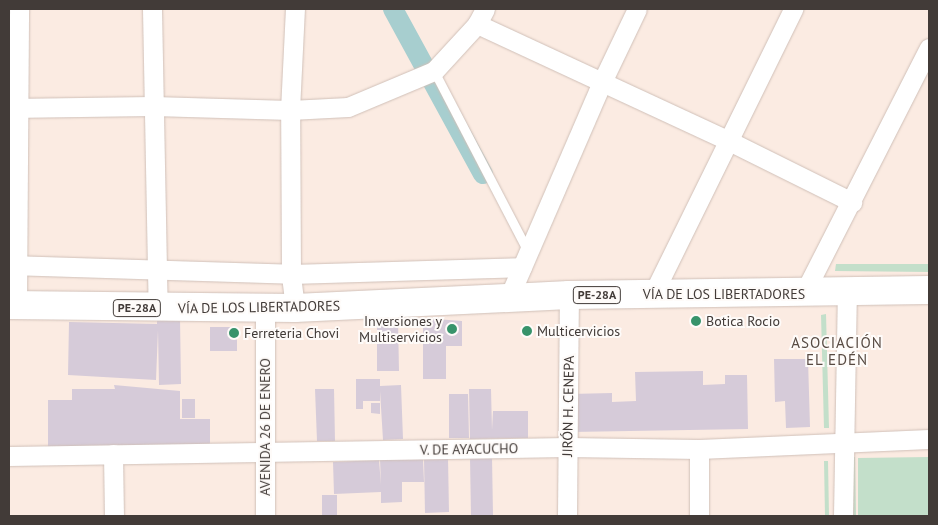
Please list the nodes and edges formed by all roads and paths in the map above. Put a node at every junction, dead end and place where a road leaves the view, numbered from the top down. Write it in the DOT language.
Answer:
graph roads {
  1 [pos="19,9"];
  2 [pos="152,9"];
  3 [pos="295,9"];
  4 [pos="638,9"];
  5 [pos="793,9"];
  6 [pos="481,17"];
  7 [pos="929,48"];
  8 [pos="434,71"];
  9 [pos="601,84"];
  10 [pos="153,106"];
  11 [pos="14,108"];
  12 [pos="290,110"];
  13 [pos="727,140"];
  14 [pos="852,202"];
  15 [pos="525,260"];
  16 [pos="13,265"];
  17 [pos="156,268"];
  18 [pos="291,274"];
  19 [pos="929,290"];
  20 [pos="848,292"];
  21 [pos="804,293"];
  22 [pos="653,294"];
  23 [pos="570,295"];
  24 [pos="509,298"];
  25 [pos="13,305"];
  26 [pos="158,308"];
  27 [pos="265,308"];
  28 [pos="295,308"];
  29 [pos="929,439"];
  30 [pos="844,442"];
  31 [pos="567,447"];
  32 [pos="699,449"];
  33 [pos="265,453"];
  34 [pos="114,454"];
  35 [pos="9,456"];
  36 [pos="114,516"];
  37 [pos="265,516"];
  38 [pos="568,516"];
  39 [pos="699,516"];
  40 [pos="843,516"];
  1 -- 11 [label="street"];
  2 -- 10 [label="street"];
  3 -- 12 [label="street"];
  4 -- 9 [label="street"];
  5 -- 13 [label="street"];
  6 -- 8 [label="street"];
  6 -- 9 [label="street"];
  7 -- 14 [label="street"];
  8 -- 12 [label="street"];
  8 -- 15 [label="lane"];
  9 -- 13 [label="street"];
  9 -- 15 [label="street"];
  10 -- 11 [label="street"];
  10 -- 12 [label="street"];
  10 -- 17 [label="street"];
  11 -- 16 [label="street"];
  12 -- 18 [label="street"];
  13 -- 14 [label="street"];
  13 -- 22 [label="street"];
  14 -- 21 [label="street"];
  15 -- 18 [label="street"];
  15 -- 24 [label="street"];
  16 -- 17 [label="street"];
  16 -- 25 [label="street"];
  17 -- 18 [label="street"];
  17 -- 26 [label="street"];
  18 -- 28 [label="street"];
  19 -- 20 [label="highway, VÍA DE LOS LIBERTADORES / PE-28A"];
  20 -- 21 [label="highway, VÍA DE LOS LIBERTADORES / PE-28A"];
  20 -- 30 [label="street"];
  21 -- 22 [label="highway, VÍA DE LOS LIBERTADORES / PE-28A"];
  22 -- 23 [label="highway, VÍA DE LOS LIBERTADORES / PE-28A"];
  23 -- 24 [label="highway, VÍA DE LOS LIBERTADORES / PE-28A"];
  23 -- 31 [label="street, JIRÓN H. CENEPA"];
  24 -- 28 [label="highway, VÍA DE LOS LIBERTADORES / PE-28A"];
  25 -- 26 [label="highway, VÍA DE LOS LIBERTADORES / PE-28A"];
  26 -- 27 [label="highway, VÍA DE LOS LIBERTADORES / PE-28A"];
  27 -- 28 [label="highway, VÍA DE LOS LIBERTADORES / PE-28A"];
  27 -- 33 [label="street, AVENIDA 26 DE ENERO"];
  29 -- 30 [label="street, V. DE AYACUCHO"];
  30 -- 32 [label="street, V. DE AYACUCHO"];
  30 -- 40 [label="street"];
  31 -- 32 [label="street, V. DE AYACUCHO"];
  31 -- 33 [label="street, V. DE AYACUCHO"];
  31 -- 38 [label="street, JIRÓN H. CENEPA"];
  32 -- 39 [label="street"];
  33 -- 34 [label="street, V. DE AYACUCHO"];
  33 -- 37 [label="street, AVENIDA 26 DE ENERO"];
  34 -- 35 [label="street, V. DE AYACUCHO"];
  34 -- 36 [label="street"];
}
